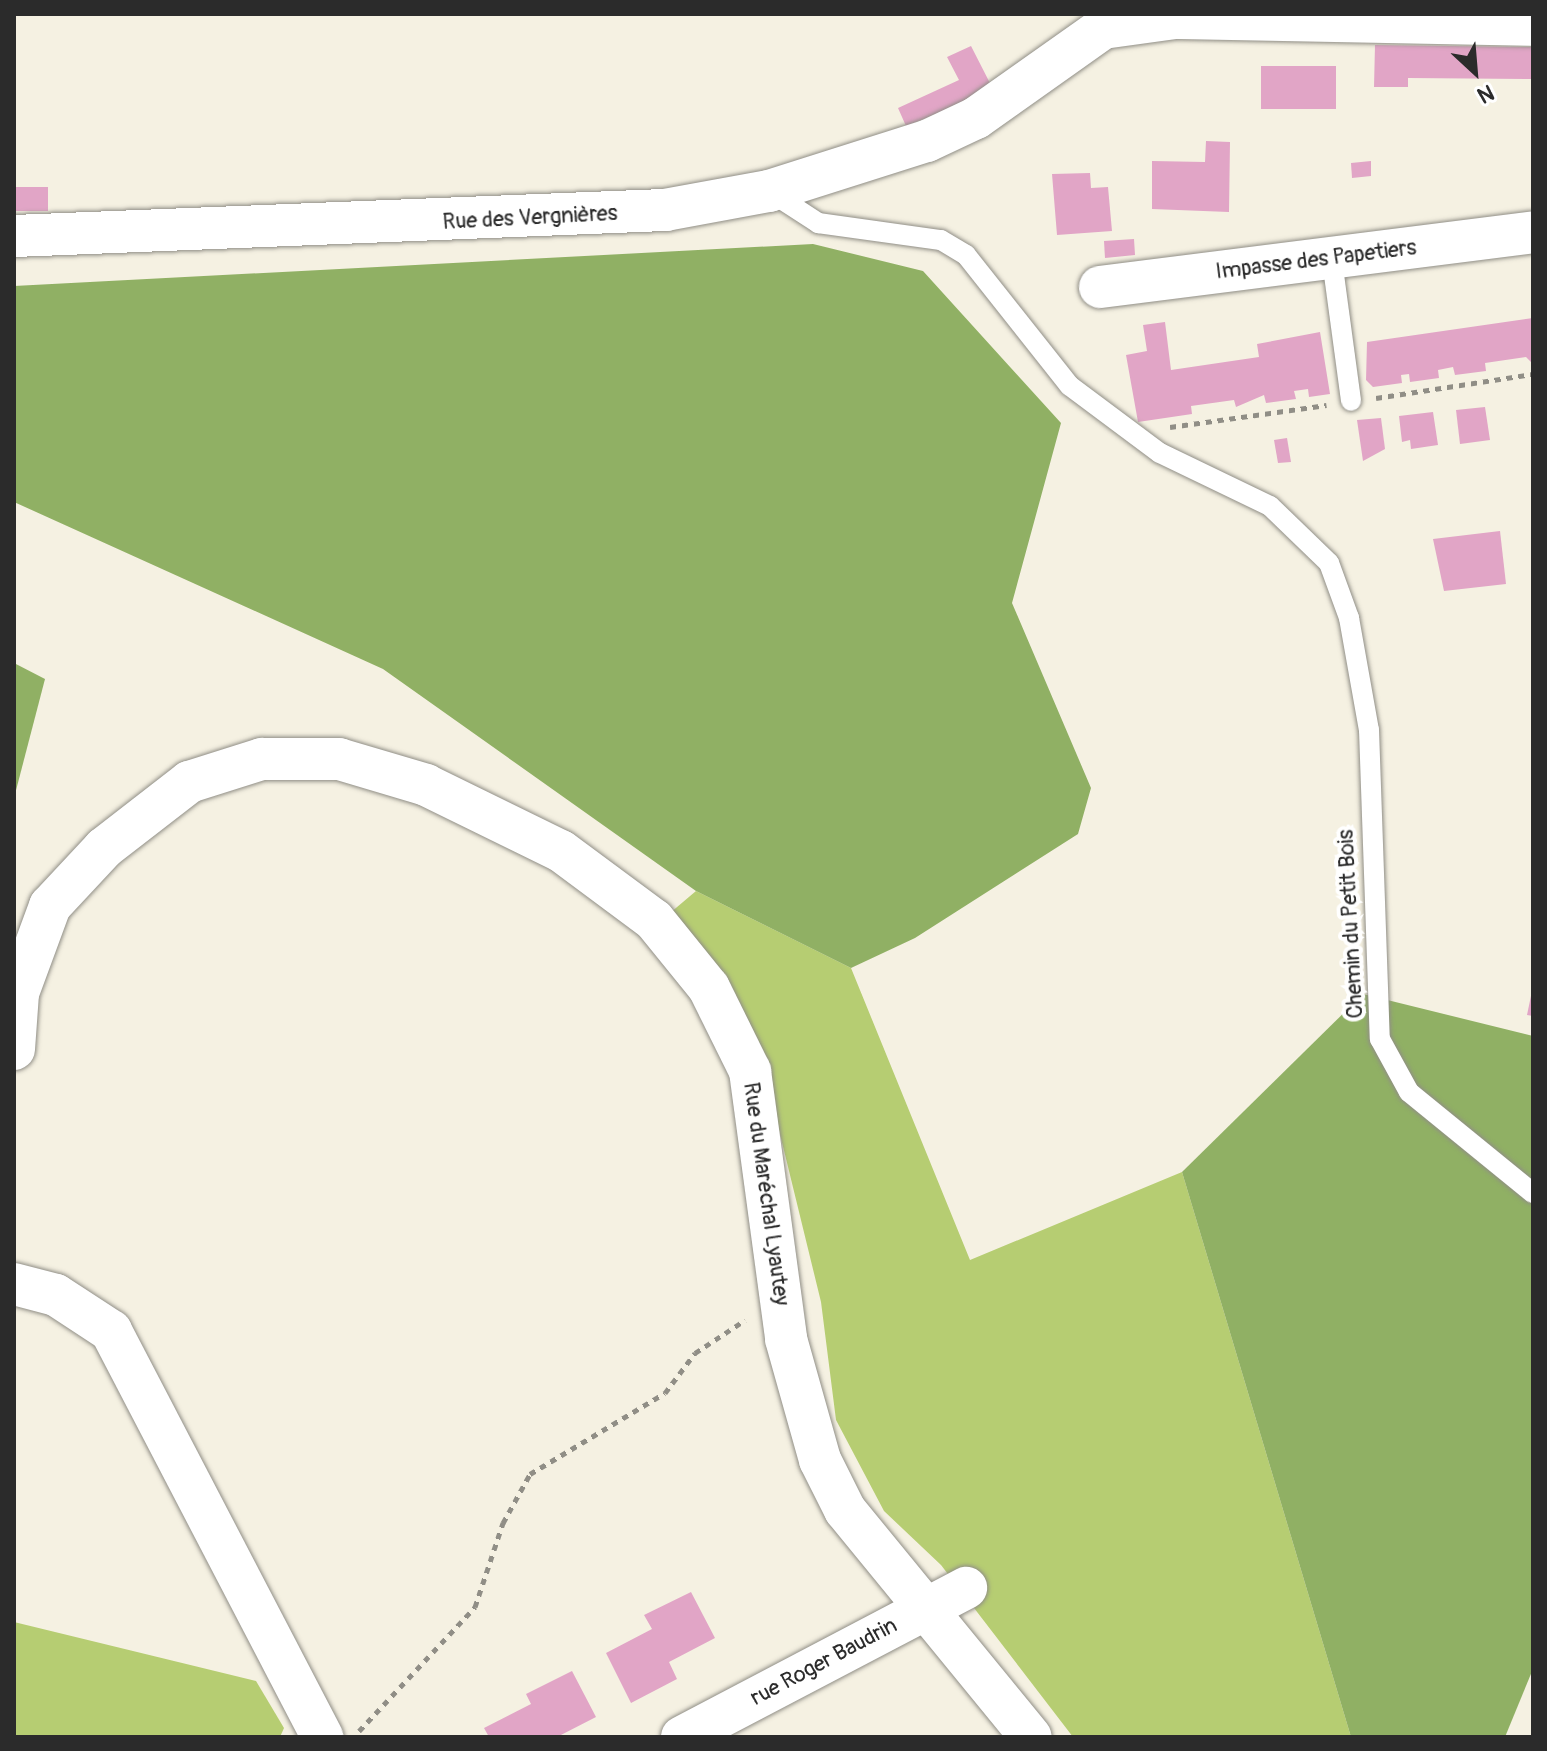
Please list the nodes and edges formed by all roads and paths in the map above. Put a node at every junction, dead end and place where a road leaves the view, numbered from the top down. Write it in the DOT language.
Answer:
graph roads {
  1 [pos="1533,25"];
  2 [pos="769,191"];
  3 [pos="1533,232"];
  4 [pos="14,236"];
  5 [pos="1332,260"];
  6 [pos="1100,287"];
  7 [pos="1351,401"];
  8 [pos="14,1049"];
  9 [pos="1533,1193"];
  10 [pos="14,1284"];
  11 [pos="779,1298"];
  12 [pos="948,1598"];
  13 [pos="322,1737"];
  14 [pos="353,1737"];
  15 [pos="682,1737"];
  16 [pos="1031,1737"];
  1 -- 2 [label="street, Rue des Vergnières"];
  2 -- 4 [label="street, Rue des Vergnières"];
  2 -- 9 [label="lane, Chemin du Petit Bois"];
  3 -- 5 [label="street, Impasse des Papetiers"];
  5 -- 6 [label="street, Impasse des Papetiers"];
  5 -- 7 [label="lane"];
  8 -- 11 [label="street, Rue du Maréchal Lyautey"];
  10 -- 13 [label="street"];
  11 -- 12 [label="street, Rue du Maréchal Lyautey"];
  11 -- 14 [label="path"];
  12 -- 15 [label="street, rue Roger Baudrin"];
  12 -- 16 [label="street, Rue du Maréchal Lyautey"];
}
